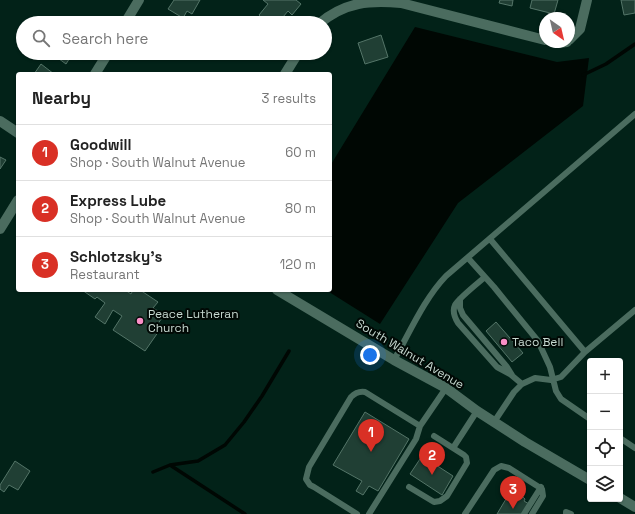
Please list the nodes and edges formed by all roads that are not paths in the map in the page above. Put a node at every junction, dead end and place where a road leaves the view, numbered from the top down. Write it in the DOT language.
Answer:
graph roads {
  1 [pos="139,0"];
  2 [pos="587,0"];
  3 [pos="129,16"];
  4 [pos="328,16"];
  5 [pos="575,33"];
  6 [pos="539,38"];
  7 [pos="104,60"];
  8 [pos="294,60"];
  9 [pos="96,72"];
  10 [pos="286,72"];
  11 [pos="635,114"];
  12 [pos="0,121"];
  13 [pos="16,132"];
  14 [pos="16,203"];
  15 [pos="0,230"];
  16 [pos="490,239"];
  17 [pos="468,258"];
  18 [pos="485,277"];
  19 [pos="280,292"];
  20 [pos="635,310"];
  21 [pos="585,352"];
  22 [pos="394,360"];
  23 [pos="553,380"];
  24 [pos="522,384"];
  25 [pos="446,388"];
  26 [pos="477,411"];
  27 [pos="587,417"];
  28 [pos="494,422"];
  29 [pos="420,426"];
  30 [pos="434,436"];
  31 [pos="623,440"];
  32 [pos="453,448"];
  33 [pos="635,448"];
  34 [pos="587,478"];
  35 [pos="409,486"];
  36 [pos="541,487"];
  37 [pos="623,500"];
  38 [pos="635,507"];
  39 [pos="357,514"];
  40 [pos="369,514"];
  41 [pos="466,514"];
  42 [pos="524,514"];
  43 [pos="532,514"];
  44 [pos="566,514"];
  45 [pos="571,514"];
  1 -- 3 [label="street"];
  2 -- 5 [label="street"];
  4 -- 6 [label="street"];
  7 -- 9 [label="street"];
  8 -- 10 [label="street"];
  11 -- 16 [label="lane"];
  12 -- 13 [label="street"];
  14 -- 15 [label="street"];
  16 -- 17 [label="lane"];
  16 -- 21 [label="lane"];
  17 -- 18 [label="lane"];
  17 -- 22 [label="lane"];
  18 -- 23 [label="lane"];
  18 -- 24 [label="lane"];
  19 -- 22 [label="street, South Walnut Avenue"];
  20 -- 21 [label="lane"];
  21 -- 23 [label="lane"];
  22 -- 25 [label="street, South Walnut Avenue"];
  23 -- 24 [label="lane"];
  23 -- 27 [label="lane"];
  24 -- 28 [label="lane"];
  25 -- 26 [label="street, South Walnut Avenue"];
  25 -- 29 [label="lane"];
  26 -- 28 [label="street, South Walnut Avenue"];
  26 -- 32 [label="lane"];
  28 -- 34 [label="street, South Walnut Avenue"];
  29 -- 39 [label="lane"];
  29 -- 40 [label="lane"];
  30 -- 32 [label="lane"];
  31 -- 33 [label="lane"];
  32 -- 35 [label="lane"];
  36 -- 41 [label="lane"];
  36 -- 42 [label="lane"];
  36 -- 43 [label="lane"];
  37 -- 38 [label="street"];
  44 -- 45 [label="lane"];
}
